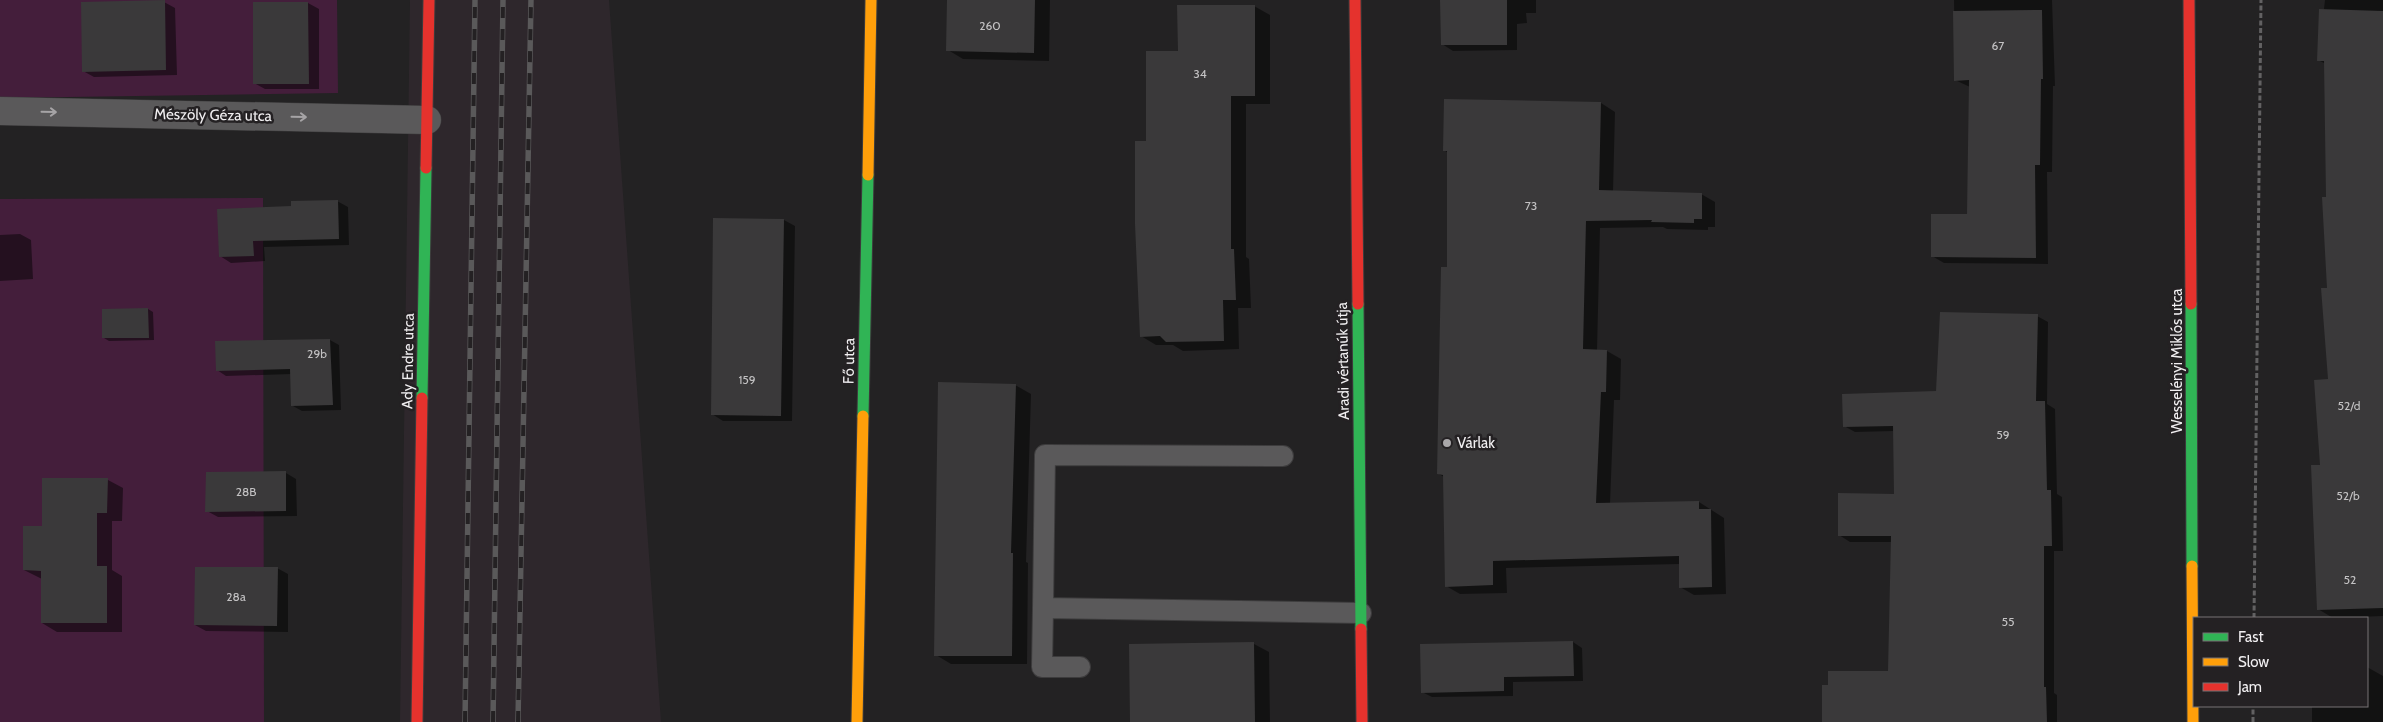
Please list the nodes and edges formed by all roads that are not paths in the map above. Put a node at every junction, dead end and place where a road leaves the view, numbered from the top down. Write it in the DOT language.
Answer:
graph roads {
  1 [pos="428,0"];
  2 [pos="871,0"];
  3 [pos="1355,0"];
  4 [pos="2189,0"];
  5 [pos="0,111"];
  6 [pos="426,120"];
  7 [pos="1283,456"];
  8 [pos="1043,608"];
  9 [pos="1361,613"];
  10 [pos="1080,667"];
  11 [pos="417,722"];
  12 [pos="857,722"];
  13 [pos="1362,722"];
  14 [pos="2193,722"];
  1 -- 6 [label="street, Ady Endre utca"];
  2 -- 12 [label="street, Fő utca"];
  3 -- 9 [label="street, Aradi vértanúk útja"];
  4 -- 14 [label="street, Wesselényi Miklós utca"];
  5 -- 6 [label="street, Mészöly Géza utca, one-way"];
  6 -- 11 [label="street, Ady Endre utca"];
  7 -- 8 [label="lane"];
  8 -- 9 [label="lane"];
  8 -- 10 [label="lane"];
  9 -- 13 [label="street, Aradi vértanúk útja"];
}
